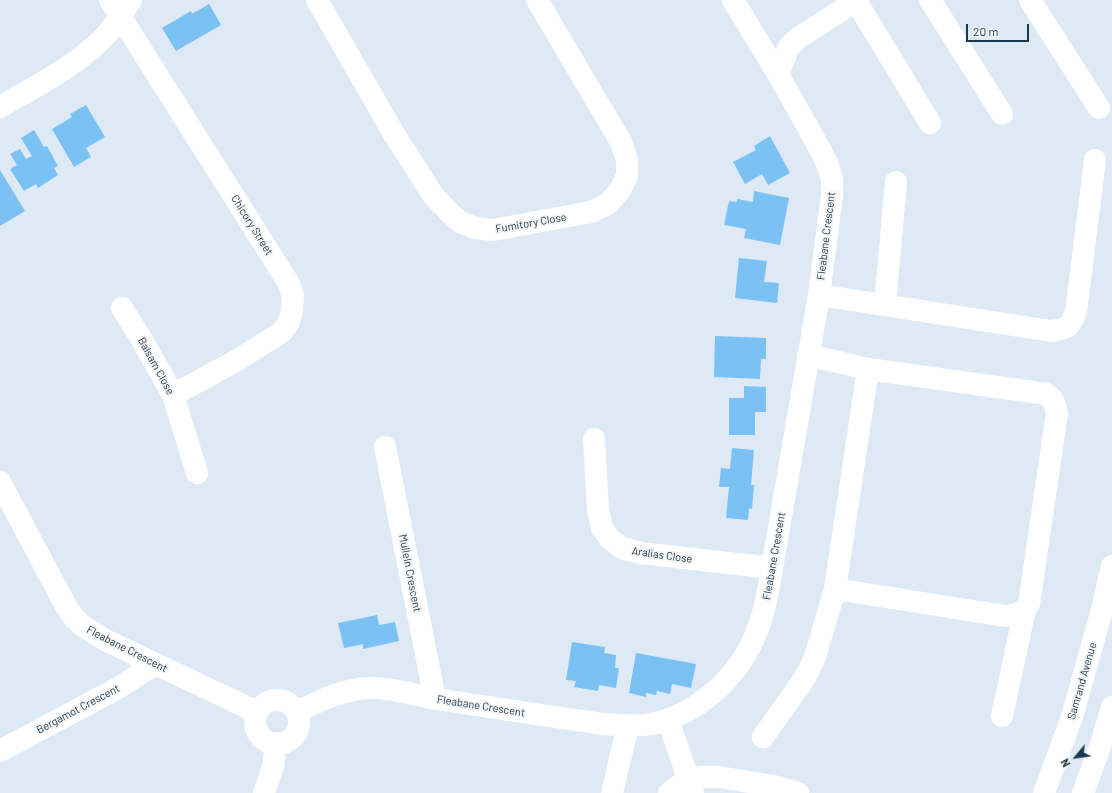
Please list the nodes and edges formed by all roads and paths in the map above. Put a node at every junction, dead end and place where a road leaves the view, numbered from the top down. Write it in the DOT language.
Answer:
graph roads {
  1 [pos="317,0"];
  2 [pos="537,0"];
  3 [pos="733,0"];
  4 [pos="930,0"];
  5 [pos="1030,0"];
  6 [pos="857,1"];
  7 [pos="120,5"];
  8 [pos="778,74"];
  9 [pos="0,108"];
  10 [pos="1099,108"];
  11 [pos="1002,114"];
  12 [pos="930,123"];
  13 [pos="1095,160"];
  14 [pos="896,182"];
  15 [pos="818,295"];
  16 [pos="885,305"];
  17 [pos="122,308"];
  18 [pos="808,355"];
  19 [pos="868,369"];
  20 [pos="173,395"];
  21 [pos="594,439"];
  22 [pos="385,447"];
  23 [pos="197,473"];
  24 [pos="0,482"];
  25 [pos="1112,566"];
  26 [pos="772,568"];
  27 [pos="835,589"];
  28 [pos="1025,609"];
  29 [pos="155,664"];
  30 [pos="435,699"];
  31 [pos="1112,707"];
  32 [pos="257,712"];
  33 [pos="297,712"];
  34 [pos="1002,716"];
  35 [pos="668,720"];
  36 [pos="628,726"];
  37 [pos="763,737"];
  38 [pos="276,743"];
  39 [pos="0,751"];
  40 [pos="690,786"];
  41 [pos="776,790"];
  42 [pos="264,793"];
  43 [pos="612,793"];
  44 [pos="669,793"];
  45 [pos="798,793"];
  46 [pos="1044,793"];
  47 [pos="1083,793"];
  1 -- 2 [label="street, Fumitory Close"];
  3 -- 8 [label="street, Fleabane Crescent"];
  4 -- 11 [label="street"];
  5 -- 10 [label="street"];
  6 -- 8 [label="street"];
  6 -- 12 [label="street"];
  7 -- 9 [label="street"];
  7 -- 20 [label="street, Chicory Street"];
  8 -- 15 [label="street, Fleabane Crescent"];
  13 -- 16 [label="street"];
  14 -- 16 [label="street"];
  15 -- 16 [label="street"];
  15 -- 18 [label="street, Fleabane Crescent"];
  17 -- 20 [label="street, Balsam Close"];
  18 -- 19 [label="street"];
  18 -- 26 [label="street, Fleabane Crescent"];
  19 -- 27 [label="street"];
  19 -- 28 [label="street"];
  20 -- 23 [label="street, Balsam Close"];
  21 -- 26 [label="street, Aralias Close"];
  22 -- 30 [label="street, MulleIn Crescent"];
  24 -- 29 [label="street, Fleabane Crescent"];
  25 -- 46 [label="street, Samrand Avenue"];
  26 -- 35 [label="street, Fleabane Crescent"];
  27 -- 28 [label="street"];
  27 -- 37 [label="street"];
  28 -- 34 [label="street"];
  29 -- 32 [label="street, Fleabane Crescent"];
  29 -- 39 [label="street, Bergamot Crescent"];
  30 -- 33 [label="street, Fleabane Crescent"];
  30 -- 36 [label="street, Fleabane Crescent"];
  31 -- 47 [label="street"];
  32 -- 33 [label="street"];
  32 -- 38 [label="street"];
  33 -- 38 [label="street"];
  35 -- 36 [label="street, Fleabane Crescent"];
  35 -- 40 [label="street"];
  36 -- 43 [label="street"];
  38 -- 42 [label="street"];
  40 -- 41 [label="street"];
  40 -- 44 [label="street"];
  41 -- 45 [label="street"];
}
